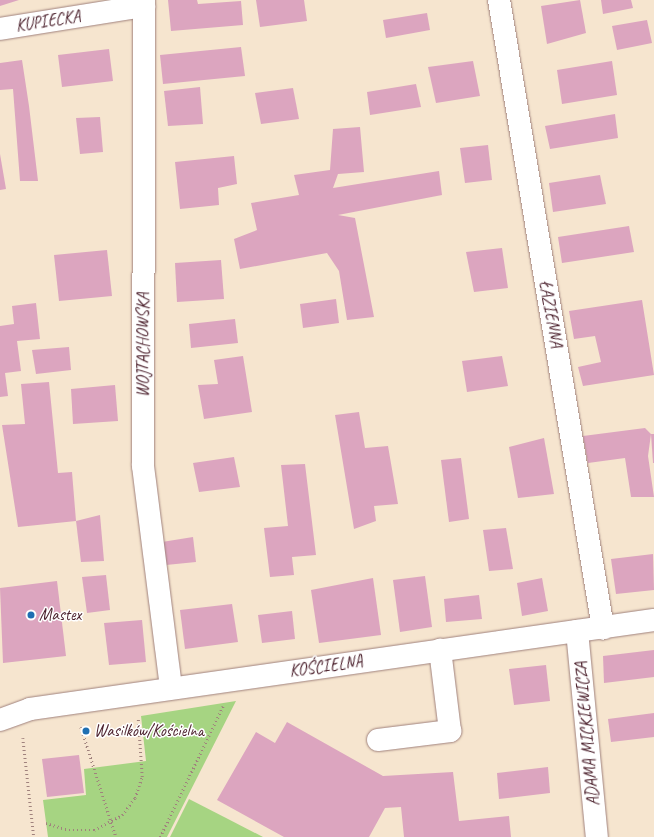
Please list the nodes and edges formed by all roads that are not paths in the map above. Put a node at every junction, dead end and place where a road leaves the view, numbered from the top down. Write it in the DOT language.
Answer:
graph roads {
  1 [pos="499,0"];
  2 [pos="144,3"];
  3 [pos="0,29"];
  4 [pos="654,620"];
  5 [pos="603,628"];
  6 [pos="577,631"];
  7 [pos="440,650"];
  8 [pos="171,688"];
  9 [pos="0,720"];
  10 [pos="378,740"];
  11 [pos="597,837"];
  1 -- 5 [label="street, ŁAZIENNA"];
  2 -- 3 [label="street, KUPIECKA"];
  2 -- 8 [label="street, WOJTACHOWSKA"];
  4 -- 5 [label="street, KOŚCIELNA"];
  5 -- 6 [label="street, KOŚCIELNA"];
  6 -- 7 [label="street, KOŚCIELNA"];
  6 -- 11 [label="street, ADAMA MICKIEWICZA"];
  7 -- 8 [label="street, KOŚCIELNA"];
  7 -- 10 [label="street"];
  8 -- 9 [label="street, KOŚCIELNA"];
}
